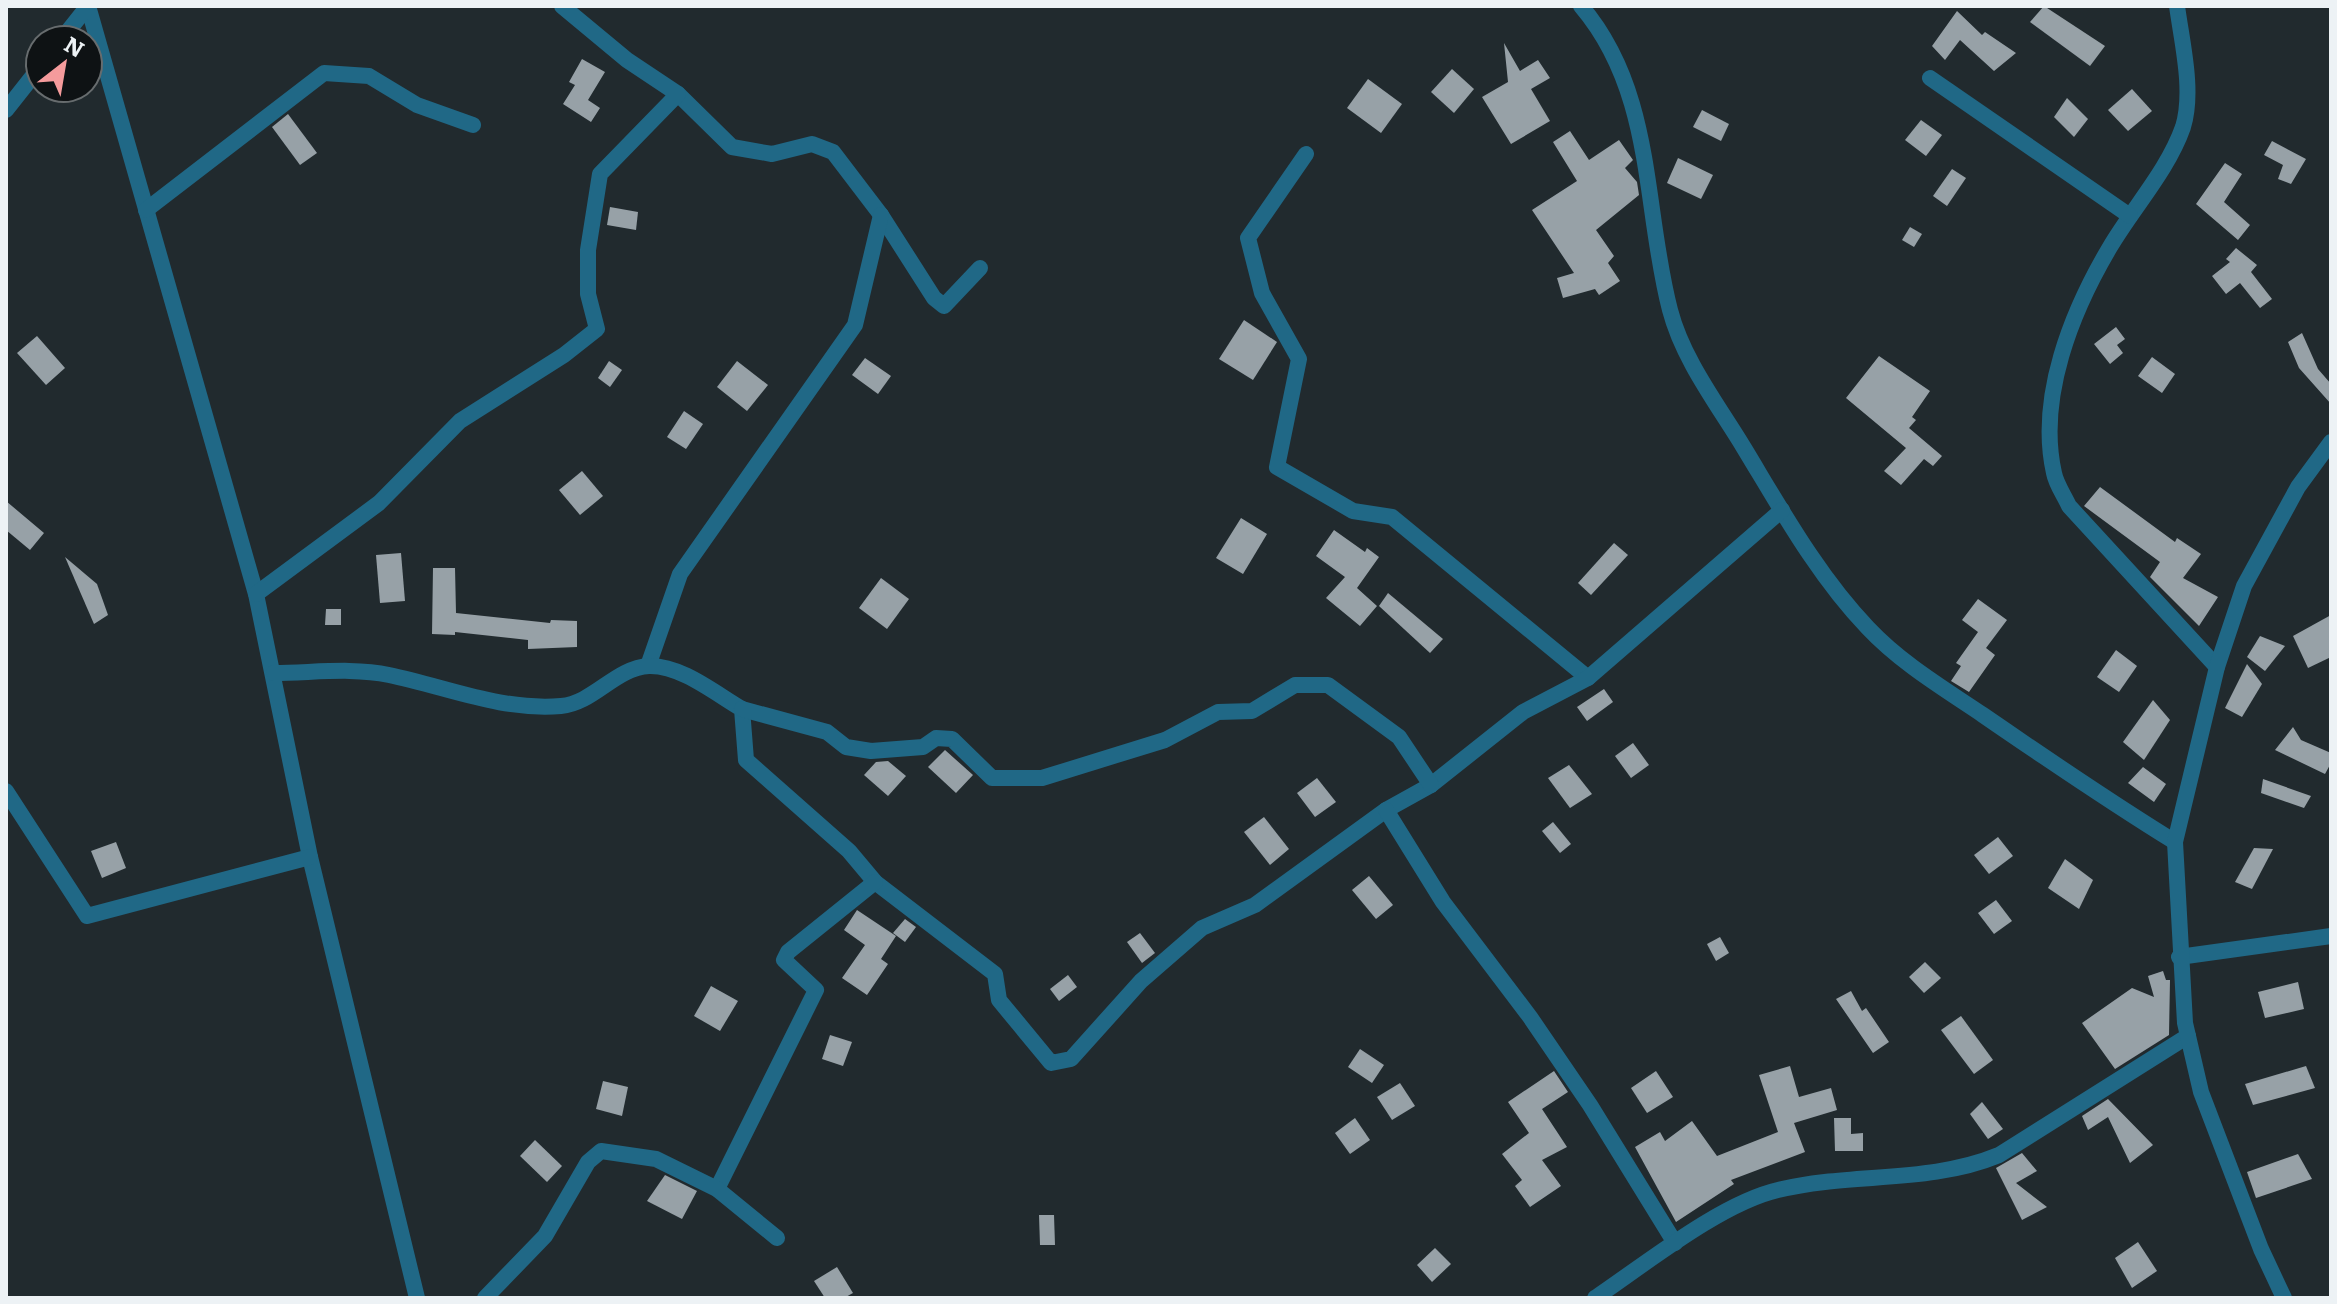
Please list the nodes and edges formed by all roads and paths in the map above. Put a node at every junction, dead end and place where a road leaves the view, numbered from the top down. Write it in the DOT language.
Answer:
graph roads {
  1 [pos="562,6"];
  2 [pos="1581,6"];
  3 [pos="2177,6"];
  4 [pos="74,24"];
  5 [pos="93,24"];
  6 [pos="104,62"];
  7 [pos="1930,78"];
  8 [pos="24,87"];
  9 [pos="678,94"];
  10 [pos="6,110"];
  11 [pos="473,125"];
  12 [pos="1306,154"];
  13 [pos="146,210"];
  14 [pos="881,215"];
  15 [pos="2130,216"];
  16 [pos="980,268"];
  17 [pos="2331,442"];
  18 [pos="1782,510"];
  19 [pos="256,594"];
  20 [pos="648,666"];
  21 [pos="2217,667"];
  22 [pos="274,673"];
  23 [pos="1588,678"];
  24 [pos="742,709"];
  25 [pos="1431,785"];
  26 [pos="6,791"];
  27 [pos="1386,810"];
  28 [pos="2175,842"];
  29 [pos="310,857"];
  30 [pos="875,882"];
  31 [pos="2331,936"];
  32 [pos="2179,957"];
  33 [pos="2188,1036"];
  34 [pos="717,1189"];
  35 [pos="777,1238"];
  36 [pos="1675,1243"];
  37 [pos="417,1298"];
  38 [pos="485,1298"];
  39 [pos="1595,1298"];
  40 [pos="2284,1298"];
  1 -- 9 [label="street"];
  2 -- 18 [label="street"];
  3 -- 15 [label="street"];
  4 -- 5 [label="street"];
  6 -- 13 [label="street"];
  7 -- 15 [label="street"];
  8 -- 10 [label="street"];
  9 -- 14 [label="street"];
  9 -- 19 [label="street"];
  11 -- 13 [label="street"];
  12 -- 23 [label="street"];
  13 -- 19 [label="street"];
  14 -- 16 [label="street"];
  14 -- 20 [label="street"];
  15 -- 21 [label="street"];
  17 -- 21 [label="street"];
  18 -- 23 [label="street"];
  18 -- 28 [label="street"];
  19 -- 22 [label="street"];
  20 -- 22 [label="street"];
  20 -- 24 [label="street"];
  21 -- 28 [label="street"];
  22 -- 29 [label="street"];
  23 -- 25 [label="street"];
  24 -- 25 [label="street"];
  24 -- 30 [label="street"];
  25 -- 27 [label="street"];
  26 -- 29 [label="street"];
  27 -- 30 [label="street"];
  27 -- 36 [label="street"];
  28 -- 32 [label="street"];
  29 -- 37 [label="street"];
  30 -- 34 [label="street"];
  31 -- 32 [label="street"];
  32 -- 33 [label="street"];
  33 -- 36 [label="street"];
  33 -- 40 [label="street"];
  34 -- 35 [label="street"];
  34 -- 38 [label="street"];
  36 -- 39 [label="street"];
}
